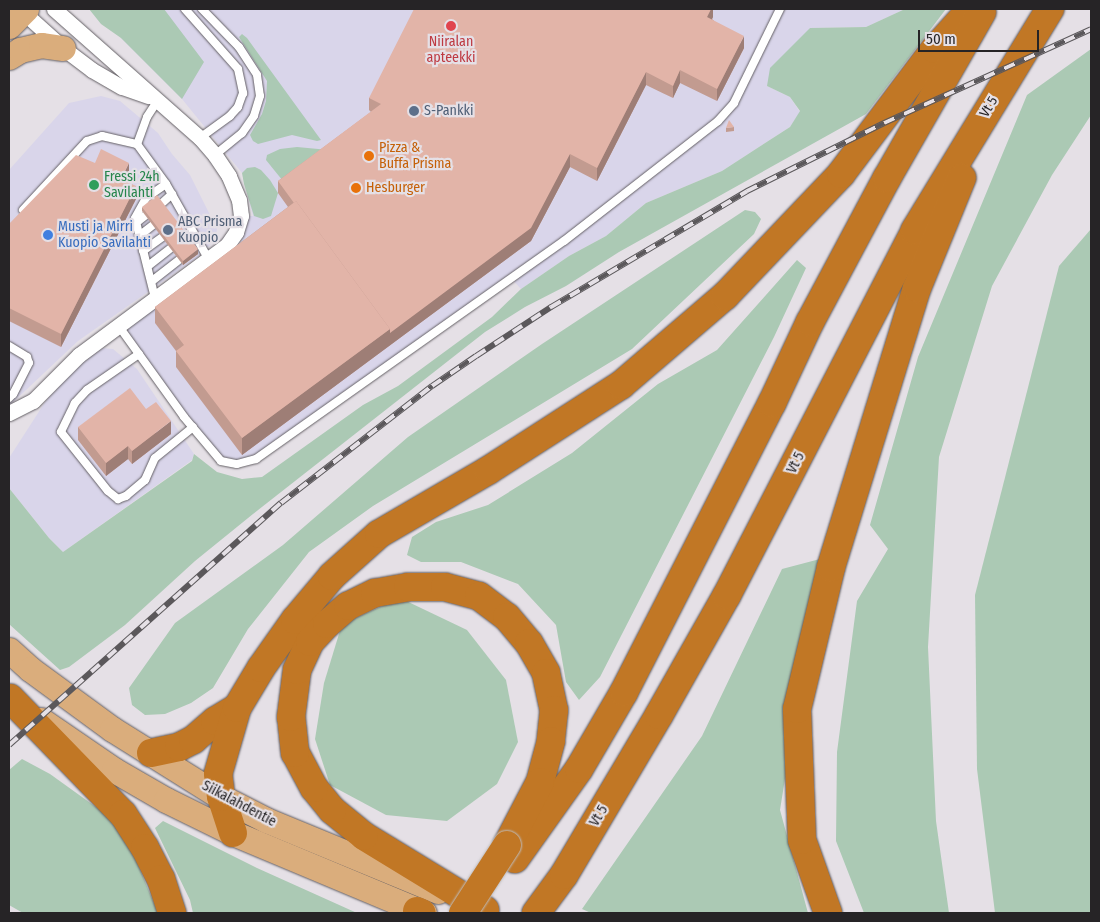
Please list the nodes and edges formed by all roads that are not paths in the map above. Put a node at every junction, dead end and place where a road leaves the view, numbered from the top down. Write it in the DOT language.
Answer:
graph roads {
  1 [pos="54,9"];
  2 [pos="185,9"];
  3 [pos="202,9"];
  4 [pos="780,9"];
  5 [pos="971,9"];
  6 [pos="984,9"];
  7 [pos="19,16"];
  8 [pos="1043,18"];
  9 [pos="63,48"];
  10 [pos="9,56"];
  11 [pos="158,100"];
  12 [pos="200,138"];
  13 [pos="137,144"];
  14 [pos="215,155"];
  15 [pos="166,184"];
  16 [pos="172,194"];
  17 [pos="160,204"];
  18 [pos="146,215"];
  19 [pos="15,218"];
  20 [pos="186,218"];
  21 [pos="136,223"];
  22 [pos="153,225"];
  23 [pos="177,225"];
  24 [pos="193,231"];
  25 [pos="140,236"];
  26 [pos="162,237"];
  27 [pos="185,237"];
  28 [pos="171,248"];
  29 [pos="143,251"];
  30 [pos="179,260"];
  31 [pos="209,260"];
  32 [pos="148,266"];
  33 [pos="152,281"];
  34 [pos="155,298"];
  35 [pos="118,325"];
  36 [pos="9,346"];
  37 [pos="139,354"];
  38 [pos="11,396"];
  39 [pos="32,402"];
  40 [pos="9,413"];
  41 [pos="193,427"];
  42 [pos="9,650"];
  43 [pos="10,698"];
  44 [pos="237,708"];
  45 [pos="150,753"];
  46 [pos="221,797"];
  47 [pos="233,833"];
  48 [pos="511,852"];
  49 [pos="567,876"];
  50 [pos="421,912"];
  51 [pos="480,912"];
  52 [pos="172,913"];
  53 [pos="536,913"];
  54 [pos="548,913"];
  55 [pos="828,913"];
  1 -- 11 [label="street"];
  2 -- 12 [label="lane"];
  3 -- 14 [label="lane"];
  4 -- 41 [label="lane"];
  5 -- 44 [label="highway"];
  6 -- 48 [label="highway"];
  7 -- 9 [label="street"];
  8 -- 49 [label="highway, Vt 5"];
  8 -- 55 [label="highway"];
  9 -- 10 [label="main road"];
  9 -- 11 [label="street"];
  11 -- 12 [label="street"];
  11 -- 13 [label="lane"];
  12 -- 14 [label="street"];
  13 -- 15 [label="lane"];
  13 -- 19 [label="lane"];
  14 -- 31 [label="street"];
  15 -- 16 [label="lane"];
  15 -- 21 [label="lane"];
  16 -- 17 [label="lane"];
  16 -- 20 [label="lane"];
  18 -- 21 [label="lane"];
  20 -- 23 [label="lane"];
  20 -- 24 [label="lane"];
  21 -- 25 [label="lane"];
  22 -- 25 [label="lane"];
  24 -- 27 [label="lane"];
  24 -- 31 [label="lane"];
  25 -- 29 [label="lane"];
  26 -- 29 [label="lane"];
  28 -- 32 [label="lane"];
  29 -- 32 [label="lane"];
  30 -- 33 [label="lane"];
  31 -- 34 [label="street"];
  32 -- 33 [label="lane"];
  33 -- 34 [label="lane"];
  34 -- 35 [label="street"];
  35 -- 37 [label="lane"];
  35 -- 39 [label="street"];
  36 -- 38 [label="lane"];
  37 -- 41 [label="lane"];
  37 -- 41 [label="lane"];
  38 -- 39 [label="lane"];
  39 -- 40 [label="street"];
  42 -- 45 [label="main road, Siikalahdentie"];
  43 -- 47 [label="main road, Siikalahdentie"];
  43 -- 52 [label="highway"];
  44 -- 45 [label="highway"];
  44 -- 46 [label="highway"];
  45 -- 46 [label="main road, Siikalahdentie"];
  46 -- 47 [label="highway"];
  46 -- 51 [label="main road, Siikalahdentie"];
  47 -- 50 [label="main road, Siikalahdentie"];
  48 -- 51 [label="highway"];
  48 -- 51 [label="highway"];
  49 -- 53 [label="highway"];
  49 -- 54 [label="highway"];
}
